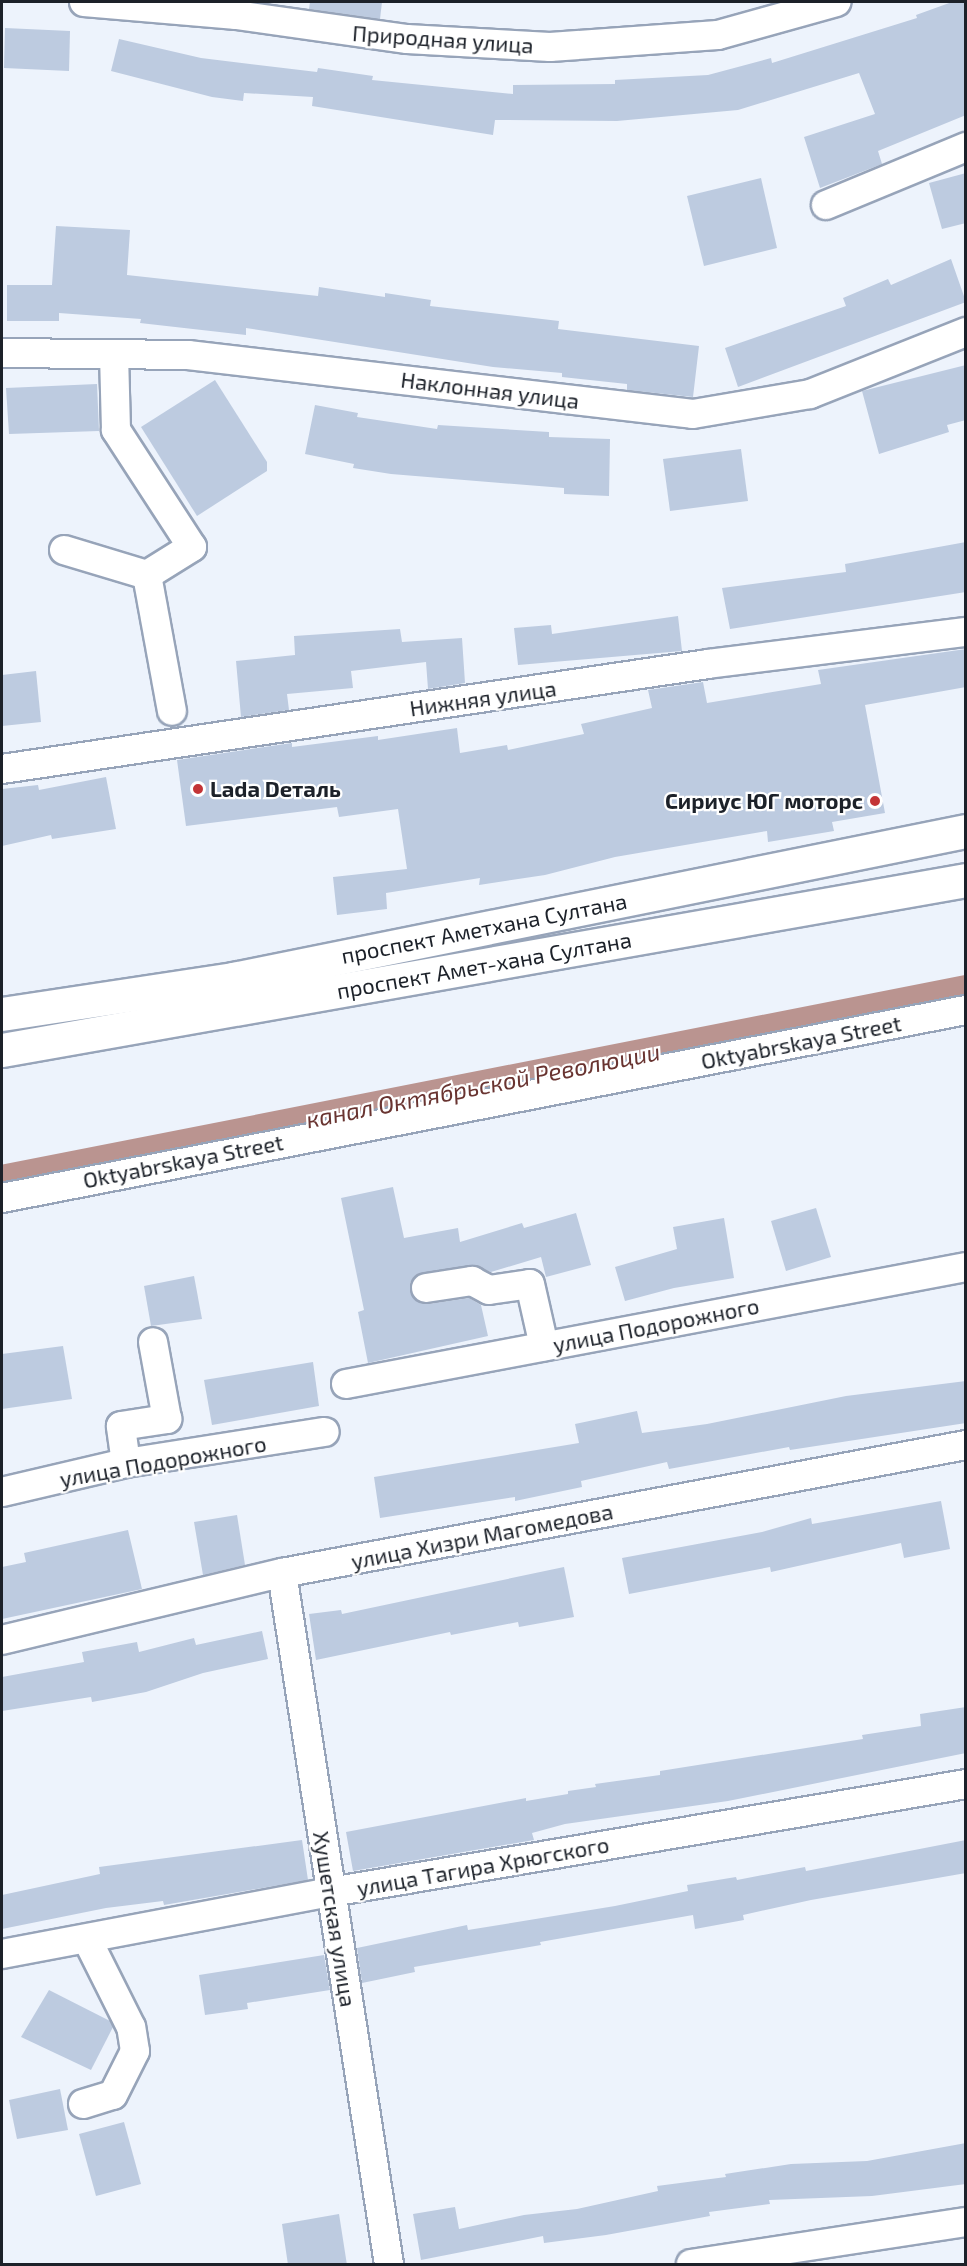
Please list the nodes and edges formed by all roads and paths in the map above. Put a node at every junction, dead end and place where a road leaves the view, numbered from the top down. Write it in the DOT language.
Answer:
graph roads {
  1 [pos="84,2"];
  2 [pos="836,2"];
  3 [pos="966,147"];
  4 [pos="826,205"];
  5 [pos="966,332"];
  6 [pos="2,353"];
  7 [pos="114,354"];
  8 [pos="64,550"];
  9 [pos="147,575"];
  10 [pos="966,632"];
  11 [pos="172,711"];
  12 [pos="2,769"];
  13 [pos="966,831"];
  14 [pos="966,880"];
  15 [pos="966,1010"];
  16 [pos="2,1014"];
  17 [pos="2,1050"];
  18 [pos="2,1198"];
  19 [pos="966,1267"];
  20 [pos="426,1288"];
  21 [pos="153,1342"];
  22 [pos="544,1346"];
  23 [pos="346,1384"];
  24 [pos="325,1432"];
  25 [pos="966,1445"];
  26 [pos="126,1463"];
  27 [pos="2,1492"];
  28 [pos="282,1573"];
  29 [pos="2,1640"];
  30 [pos="966,1784"];
  31 [pos="331,1892"];
  32 [pos="87,1939"];
  33 [pos="2,1954"];
  34 [pos="83,2104"];
  35 [pos="966,2222"];
  36 [pos="389,2265"];
  37 [pos="691,2265"];
  1 -- 2 [label="street, Природная улица"];
  3 -- 4 [label="street"];
  5 -- 7 [label="street, Наклонная улица"];
  6 -- 7 [label="street, Наклонная улица"];
  7 -- 9 [label="street"];
  8 -- 9 [label="street"];
  9 -- 11 [label="street"];
  10 -- 12 [label="street, Нижняя улица"];
  13 -- 16 [label="main road, проспект Аметхана Султана"];
  14 -- 17 [label="main road, проспект Амет-хана Султана"];
  15 -- 18 [label="street, Oktyabrskaya Street"];
  19 -- 22 [label="street, улица Подорожного"];
  20 -- 22 [label="street"];
  21 -- 26 [label="street"];
  22 -- 23 [label="street, улица Подорожного"];
  24 -- 26 [label="street, улица Подорожного"];
  25 -- 28 [label="street, улица Хизри Магомедова"];
  26 -- 27 [label="street, улица Подорожного"];
  28 -- 29 [label="street, улица Хизри Магомедова"];
  28 -- 31 [label="street, Хушетская улица"];
  30 -- 31 [label="street, улица Тагира Хрюгского"];
  31 -- 32 [label="street, улица Тагира Хрюгского"];
  31 -- 36 [label="street, Хушетская улица"];
  32 -- 33 [label="street, улица Тагира Хрюгского"];
  32 -- 34 [label="street"];
  35 -- 37 [label="street"];
}
